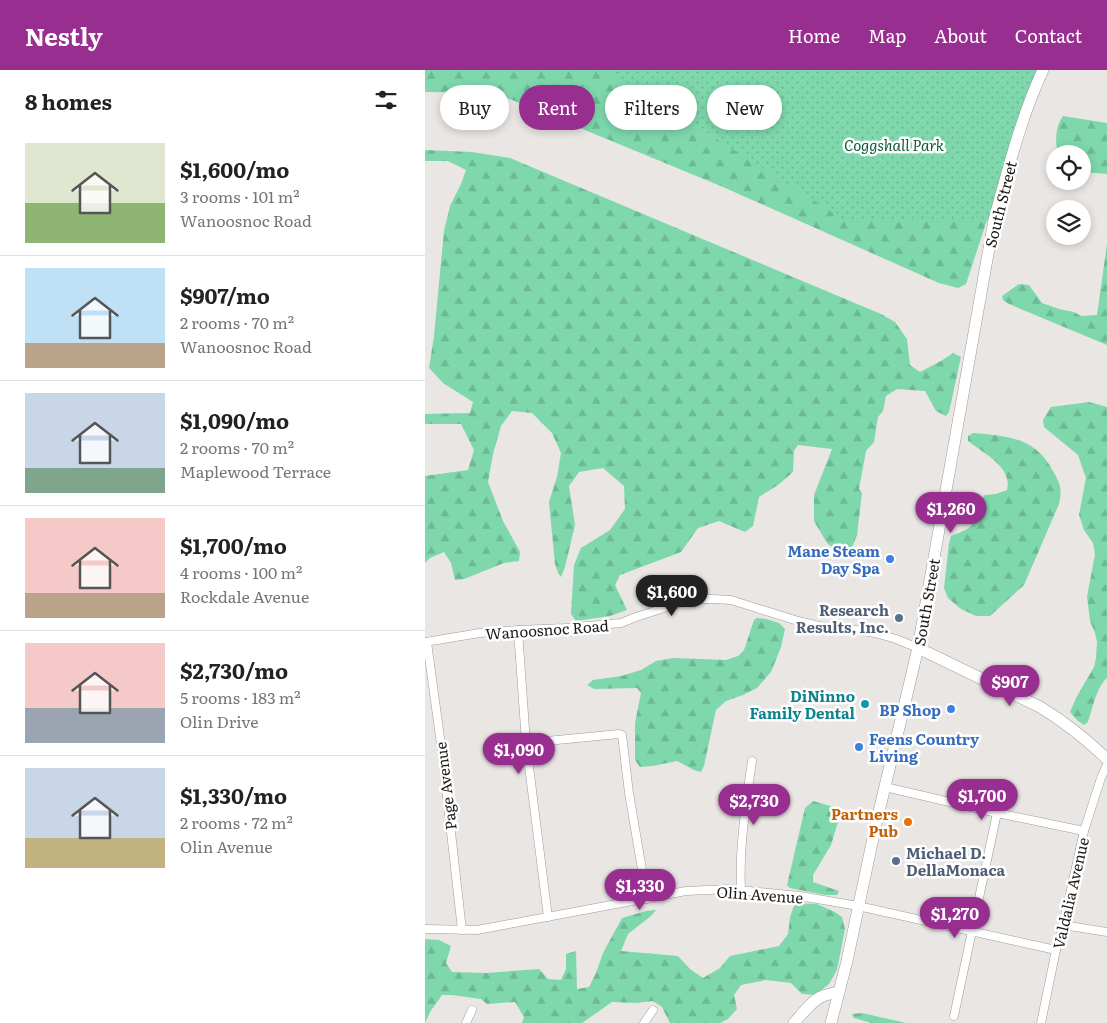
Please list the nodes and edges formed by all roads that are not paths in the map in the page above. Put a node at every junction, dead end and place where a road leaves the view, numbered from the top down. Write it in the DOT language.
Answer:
graph roads {
  1 [pos="1043,70"];
  2 [pos="518,630"];
  3 [pos="426,642"];
  4 [pos="918,648"];
  5 [pos="526,743"];
  6 [pos="1107,759"];
  7 [pos="752,761"];
  8 [pos="1107,765"];
  9 [pos="885,787"];
  10 [pos="997,813"];
  11 [pos="1084,831"];
  12 [pos="741,890"];
  13 [pos="647,899"];
  14 [pos="858,906"];
  15 [pos="548,917"];
  16 [pos="1063,925"];
  17 [pos="425,928"];
  18 [pos="462,930"];
  19 [pos="972,932"];
  20 [pos="1107,932"];
  21 [pos="1056,950"];
  22 [pos="839,992"];
  23 [pos="472,1010"];
  24 [pos="653,1010"];
  25 [pos="954,1016"];
  26 [pos="466,1023"];
  27 [pos="644,1023"];
  28 [pos="794,1023"];
  29 [pos="831,1023"];
  30 [pos="1041,1023"];
  1 -- 4 [label="main road, South Street"];
  2 -- 3 [label="street, Wanoosnoc Road"];
  2 -- 4 [label="street, Wanoosnoc Road"];
  2 -- 5 [label="street"];
  3 -- 18 [label="street, Page Avenue"];
  4 -- 6 [label="main road, Wanoosnoc Road"];
  4 -- 9 [label="main road, South Street"];
  5 -- 13 [label="street"];
  5 -- 15 [label="street"];
  7 -- 12 [label="street"];
  8 -- 11 [label="street, Valdalia Avenue"];
  9 -- 10 [label="street"];
  9 -- 14 [label="main road, South Street"];
  10 -- 11 [label="street"];
  10 -- 19 [label="street"];
  11 -- 16 [label="street, Valdalia Avenue"];
  12 -- 13 [label="street, Olin Avenue"];
  12 -- 14 [label="street, Olin Avenue"];
  13 -- 15 [label="street, Olin Avenue"];
  14 -- 19 [label="street, Olin Avenue"];
  14 -- 22 [label="main road, South Street"];
  15 -- 18 [label="street, Olin Avenue"];
  16 -- 20 [label="street"];
  16 -- 21 [label="street, Valdalia Avenue"];
  17 -- 18 [label="street, Olin Avenue"];
  19 -- 21 [label="street, Olin Avenue"];
  19 -- 25 [label="street"];
  21 -- 30 [label="street, Valdalia Avenue"];
  22 -- 28 [label="main road"];
  22 -- 29 [label="main road, South Street"];
  23 -- 26 [label="street"];
  24 -- 27 [label="street"];
}
